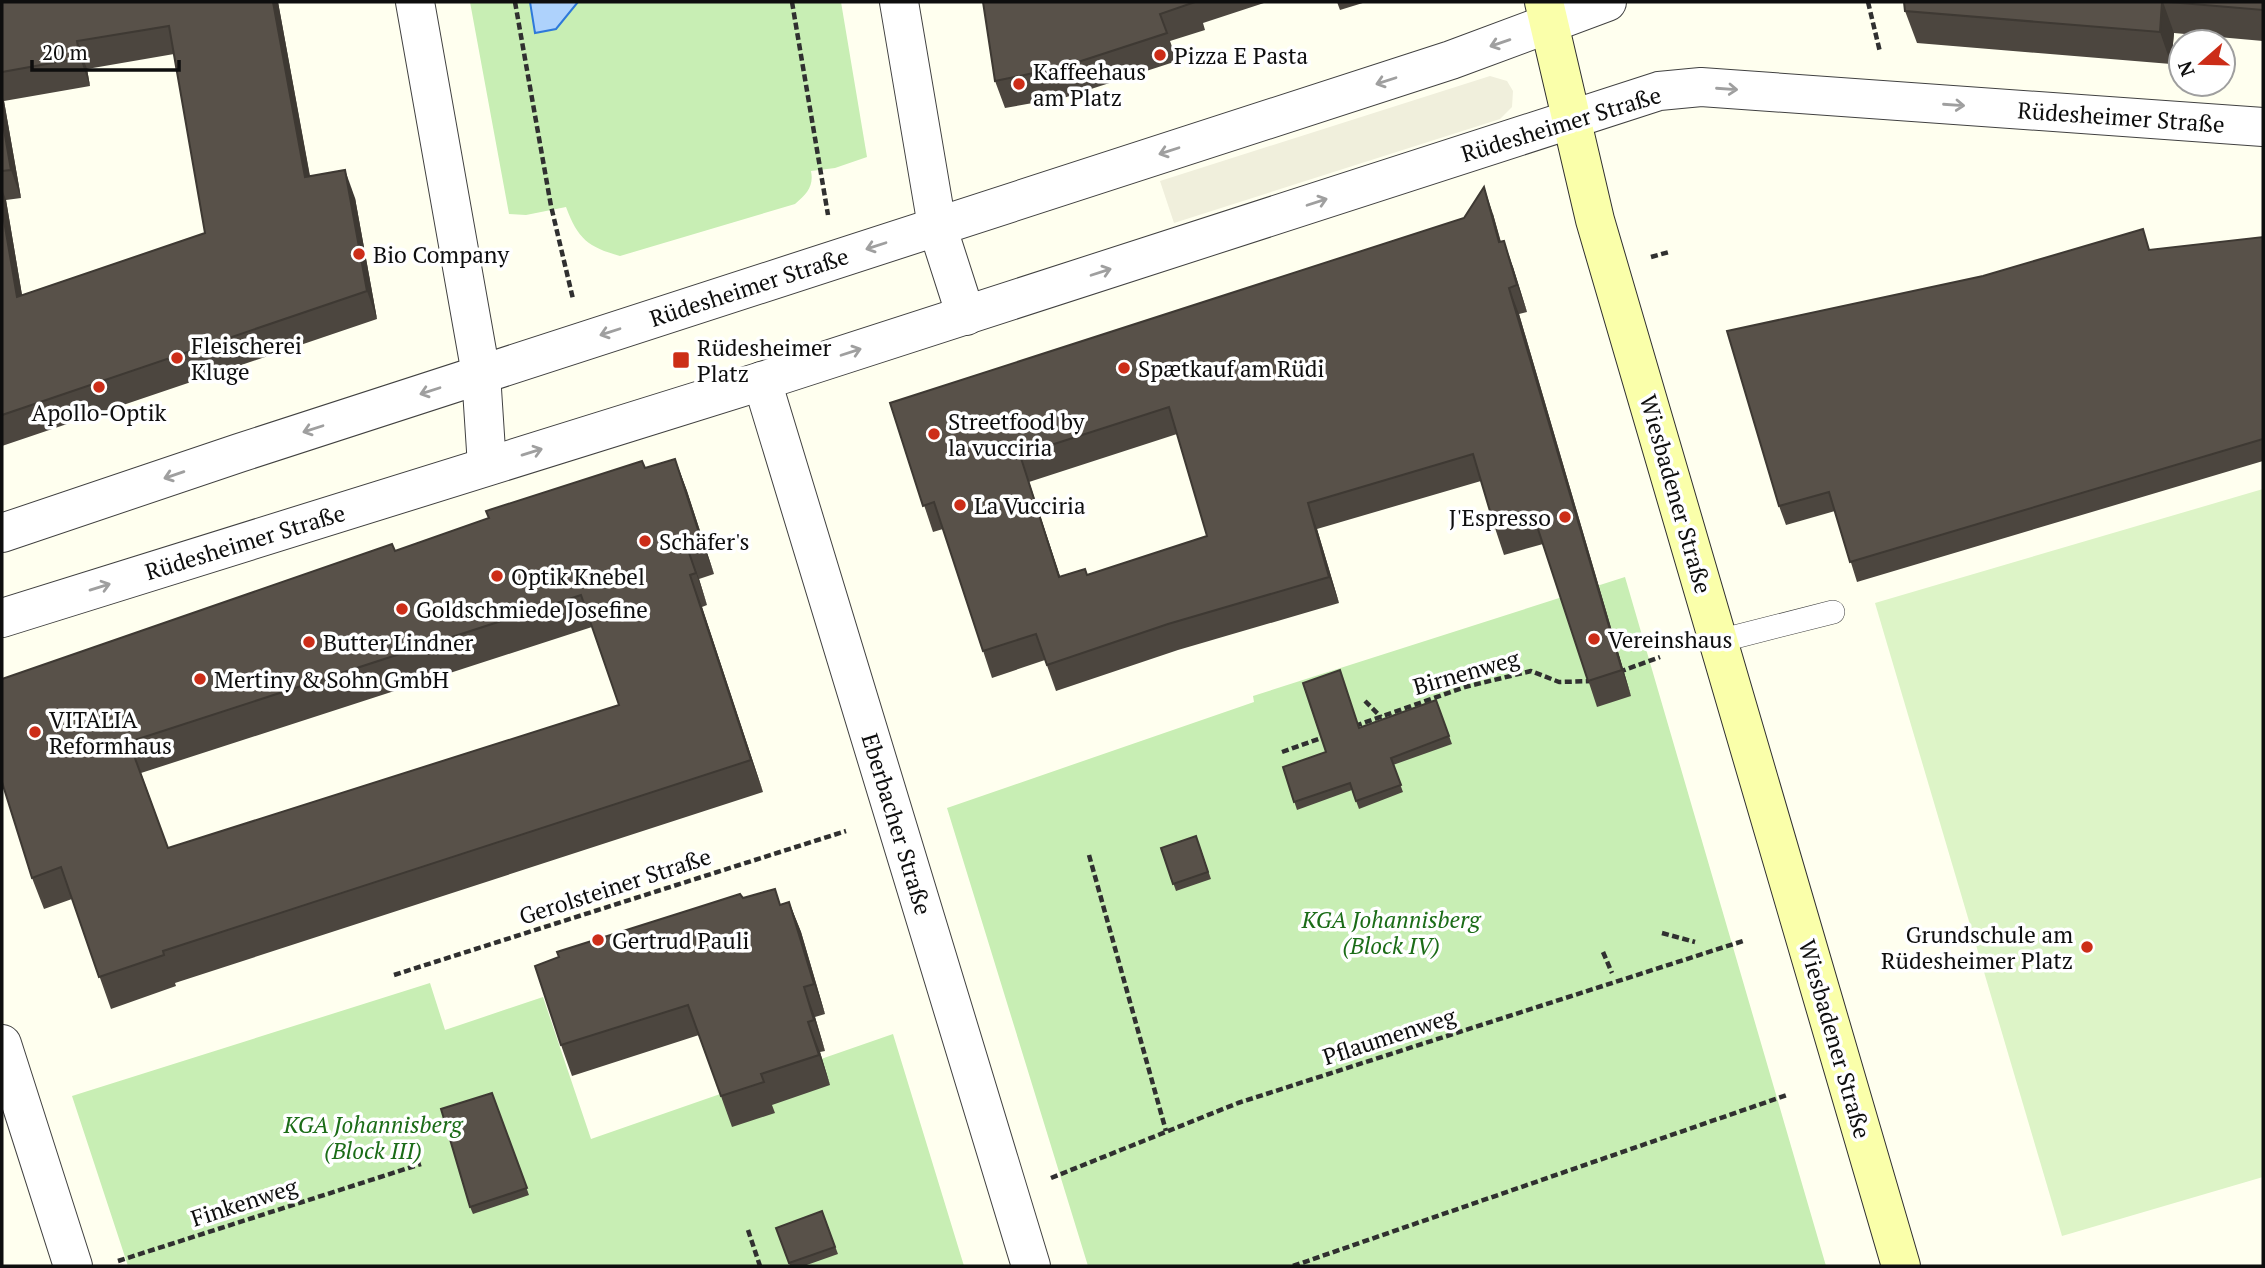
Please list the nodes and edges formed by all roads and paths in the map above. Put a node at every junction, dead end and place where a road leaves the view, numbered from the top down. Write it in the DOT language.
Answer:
graph roads {
  1 [pos="415,2"];
  2 [pos="515,2"];
  3 [pos="792,2"];
  4 [pos="899,2"];
  5 [pos="1607,2"];
  6 [pos="1868,2"];
  7 [pos="1546,14"];
  8 [pos="1880,52"];
  9 [pos="1570,120"];
  10 [pos="2263,127"];
  11 [pos="830,222"];
  12 [pos="937,226"];
  13 [pos="1668,252"];
  14 [pos="1650,258"];
  15 [pos="573,299"];
  16 [pos="966,316"];
  17 [pos="481,374"];
  18 [pos="762,381"];
  19 [pos="488,466"];
  20 [pos="2,533"];
  21 [pos="1833,612"];
  22 [pos="2,618"];
  23 [pos="1719,640"];
  24 [pos="1660,657"];
  25 [pos="1610,675"];
  26 [pos="1599,679"];
  27 [pos="1365,701"];
  28 [pos="1381,717"];
  29 [pos="1344,730"];
  30 [pos="1331,734"];
  31 [pos="1282,752"];
  32 [pos="846,831"];
  33 [pos="1089,855"];
  34 [pos="1662,933"];
  35 [pos="1743,941"];
  36 [pos="1695,942"];
  37 [pos="1603,952"];
  38 [pos="1612,973"];
  39 [pos="394,975"];
  40 [pos="1376,1038"];
  41 [pos="2,1044"];
  42 [pos="1380,1047"];
  43 [pos="1787,1095"];
  44 [pos="1166,1131"];
  45 [pos="421,1164"];
  46 [pos="1050,1178"];
  47 [pos="748,1230"];
  48 [pos="117,1262"];
  49 [pos="73,1266"];
  50 [pos="760,1266"];
  51 [pos="1031,1266"];
  52 [pos="1293,1266"];
  53 [pos="1901,1266"];
  1 -- 17 [label="street"];
  2 -- 15 [label="path"];
  3 -- 11 [label="path"];
  4 -- 12 [label="street"];
  5 -- 7 [label="street, Rüdesheimer Straße"];
  6 -- 8 [label="path"];
  7 -- 9 [label="street, Wiesbadener Straße"];
  7 -- 12 [label="street, Rüdesheimer Straße, one-way"];
  9 -- 10 [label="street, Rüdesheimer Straße, one-way"];
  16 -- 9 [label="street, Rüdesheimer Straße, one-way"];
  9 -- 23 [label="street, Wiesbadener Straße"];
  12 -- 16 [label="street"];
  12 -- 17 [label="street, Rüdesheimer Straße, one-way"];
  13 -- 14 [label="path"];
  18 -- 16 [label="street, Rüdesheimer Straße, one-way"];
  17 -- 19 [label="street"];
  17 -- 20 [label="street, Rüdesheimer Straße, one-way"];
  19 -- 18 [label="street, Rüdesheimer Straße, one-way"];
  18 -- 51 [label="street, Eberbacher Straße"];
  22 -- 19 [label="street, Rüdesheimer Straße, one-way"];
  21 -- 23 [label="lane"];
  23 -- 53 [label="street, Wiesbadener Straße"];
  24 -- 25 [label="path"];
  26 -- 28 [label="path, Birnenweg"];
  27 -- 28 [label="path"];
  28 -- 29 [label="path, Birnenweg"];
  30 -- 31 [label="path"];
  32 -- 39 [label="path, Gerolsteiner Straße"];
  33 -- 44 [label="path"];
  34 -- 36 [label="path"];
  35 -- 44 [label="path, Pflaumenweg"];
  37 -- 38 [label="path"];
  40 -- 42 [label="path"];
  41 -- 49 [label="street"];
  43 -- 52 [label="path"];
  44 -- 46 [label="path, Pflaumenweg"];
  45 -- 48 [label="path, Finkenweg"];
  47 -- 50 [label="path"];
}
